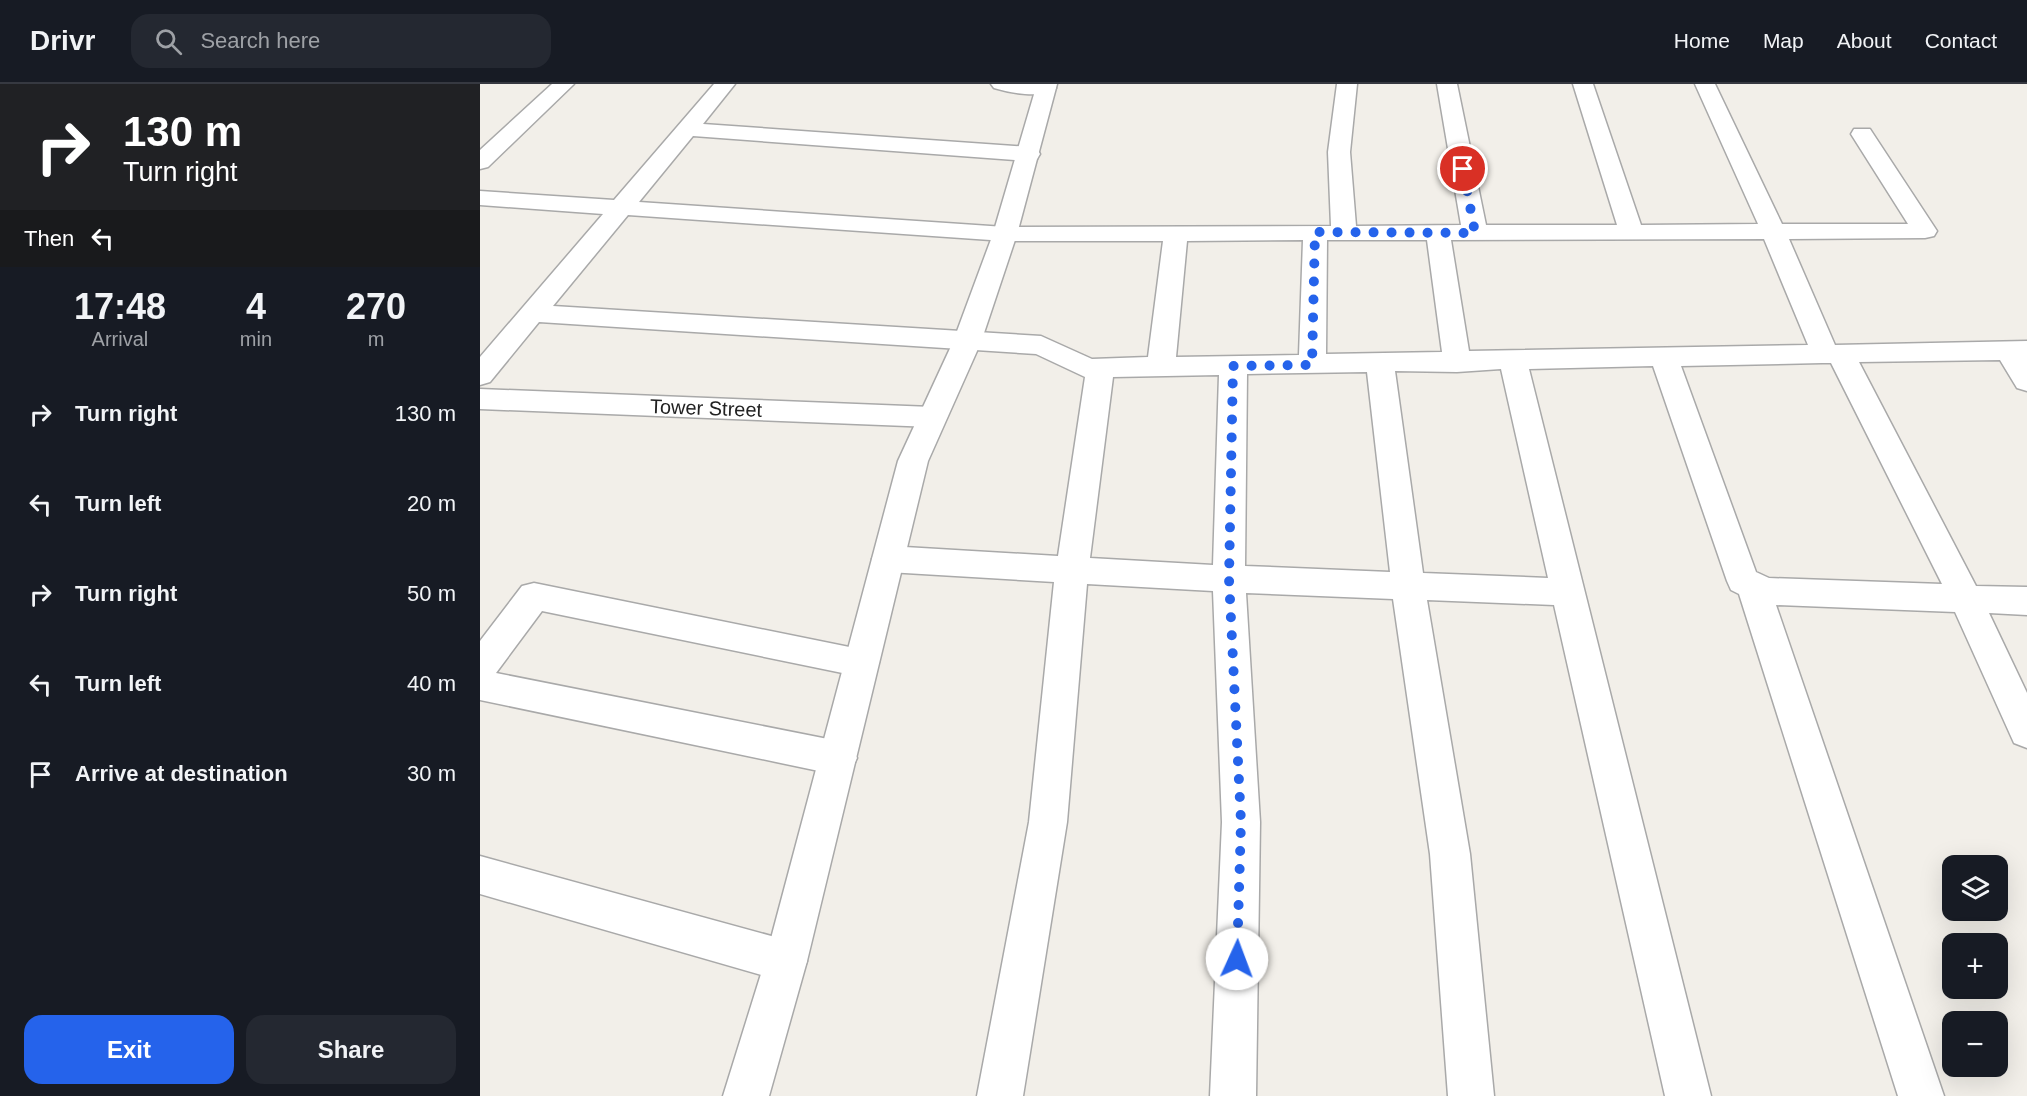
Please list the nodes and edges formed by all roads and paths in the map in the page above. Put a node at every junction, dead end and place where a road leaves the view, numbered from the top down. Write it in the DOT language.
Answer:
graph roads {
  1 [pos="564,84"];
  2 [pos="725,84"];
  3 [pos="1001,84"];
  4 [pos="1347,84"];
  5 [pos="1447,84"];
  6 [pos="1583,84"];
  7 [pos="1705,84"];
  8 [pos="1046,86"];
  9 [pos="686,129"];
  10 [pos="1862,134"];
  11 [pos="1029,154"];
  12 [pos="480,162"];
  13 [pos="480,198"];
  14 [pos="620,207"];
  15 [pos="1315,232"];
  16 [pos="1344,232"];
  17 [pos="1176,233"];
  18 [pos="1438,233"];
  19 [pos="1475,233"];
  20 [pos="1632,233"];
  21 [pos="1774,233"];
  22 [pos="1005,234"];
  23 [pos="532,312"];
  24 [pos="967,342"];
  25 [pos="2017,350"];
  26 [pos="1833,355"];
  27 [pos="1664,358"];
  28 [pos="1513,361"];
  29 [pos="1457,363"];
  30 [pos="1380,364"];
  31 [pos="1312,365"];
  32 [pos="1233,366"];
  33 [pos="1161,367"];
  34 [pos="1100,368"];
  35 [pos="480,375"];
  36 [pos="2027,381"];
  37 [pos="480,399"];
  38 [pos="932,417"];
  39 [pos="888,559"];
  40 [pos="1072,570"];
  41 [pos="1229,579"];
  42 [pos="1408,586"];
  43 [pos="1754,586"];
  44 [pos="1568,592"];
  45 [pos="1966,599"];
  46 [pos="2027,601"];
  47 [pos="862,662"];
  48 [pos="480,668"];
  49 [pos="480,685"];
  50 [pos="2027,732"];
  51 [pos="838,758"];
  52 [pos="480,875"];
  53 [pos="786,961"];
  54 [pos="746,1096"];
  55 [pos="1000,1096"];
  56 [pos="1233,1096"];
  57 [pos="1471,1096"];
  58 [pos="1688,1096"];
  59 [pos="1921,1096"];
  1 -- 12 [label="street"];
  2 -- 9 [label="street"];
  3 -- 8 [label="street"];
  4 -- 16 [label="street"];
  5 -- 19 [label="street"];
  6 -- 20 [label="street"];
  7 -- 21 [label="street"];
  8 -- 11 [label="street"];
  9 -- 11 [label="street"];
  9 -- 14 [label="street"];
  10 -- 21 [label="street"];
  11 -- 22 [label="street"];
  13 -- 14 [label="street"];
  14 -- 22 [label="street"];
  14 -- 23 [label="street"];
  15 -- 16 [label="street"];
  15 -- 17 [label="street"];
  15 -- 31 [label="street"];
  16 -- 18 [label="street"];
  17 -- 22 [label="street"];
  17 -- 33 [label="street"];
  18 -- 19 [label="street"];
  18 -- 29 [label="street"];
  19 -- 20 [label="street"];
  20 -- 21 [label="street"];
  21 -- 26 [label="street"];
  22 -- 24 [label="street"];
  23 -- 24 [label="street"];
  23 -- 35 [label="street"];
  24 -- 34 [label="street"];
  24 -- 38 [label="street"];
  25 -- 26 [label="street"];
  25 -- 36 [label="street"];
  26 -- 27 [label="street"];
  26 -- 45 [label="street"];
  27 -- 28 [label="street"];
  27 -- 43 [label="street"];
  28 -- 29 [label="street"];
  28 -- 44 [label="street"];
  29 -- 30 [label="street"];
  30 -- 31 [label="street"];
  30 -- 42 [label="street"];
  31 -- 32 [label="street"];
  32 -- 33 [label="street"];
  32 -- 41 [label="street"];
  33 -- 34 [label="street"];
  34 -- 40 [label="street"];
  37 -- 38 [label="street, Tower Street"];
  38 -- 39 [label="street"];
  39 -- 40 [label="street"];
  39 -- 47 [label="street"];
  40 -- 41 [label="street"];
  40 -- 55 [label="street"];
  41 -- 42 [label="street"];
  41 -- 56 [label="street"];
  42 -- 44 [label="street"];
  42 -- 57 [label="street"];
  43 -- 45 [label="street"];
  43 -- 59 [label="street"];
  44 -- 58 [label="street"];
  45 -- 46 [label="street"];
  45 -- 50 [label="street"];
  47 -- 48 [label="street"];
  47 -- 51 [label="street"];
  49 -- 51 [label="street"];
  51 -- 53 [label="street"];
  52 -- 53 [label="street"];
  53 -- 54 [label="street"];
}
